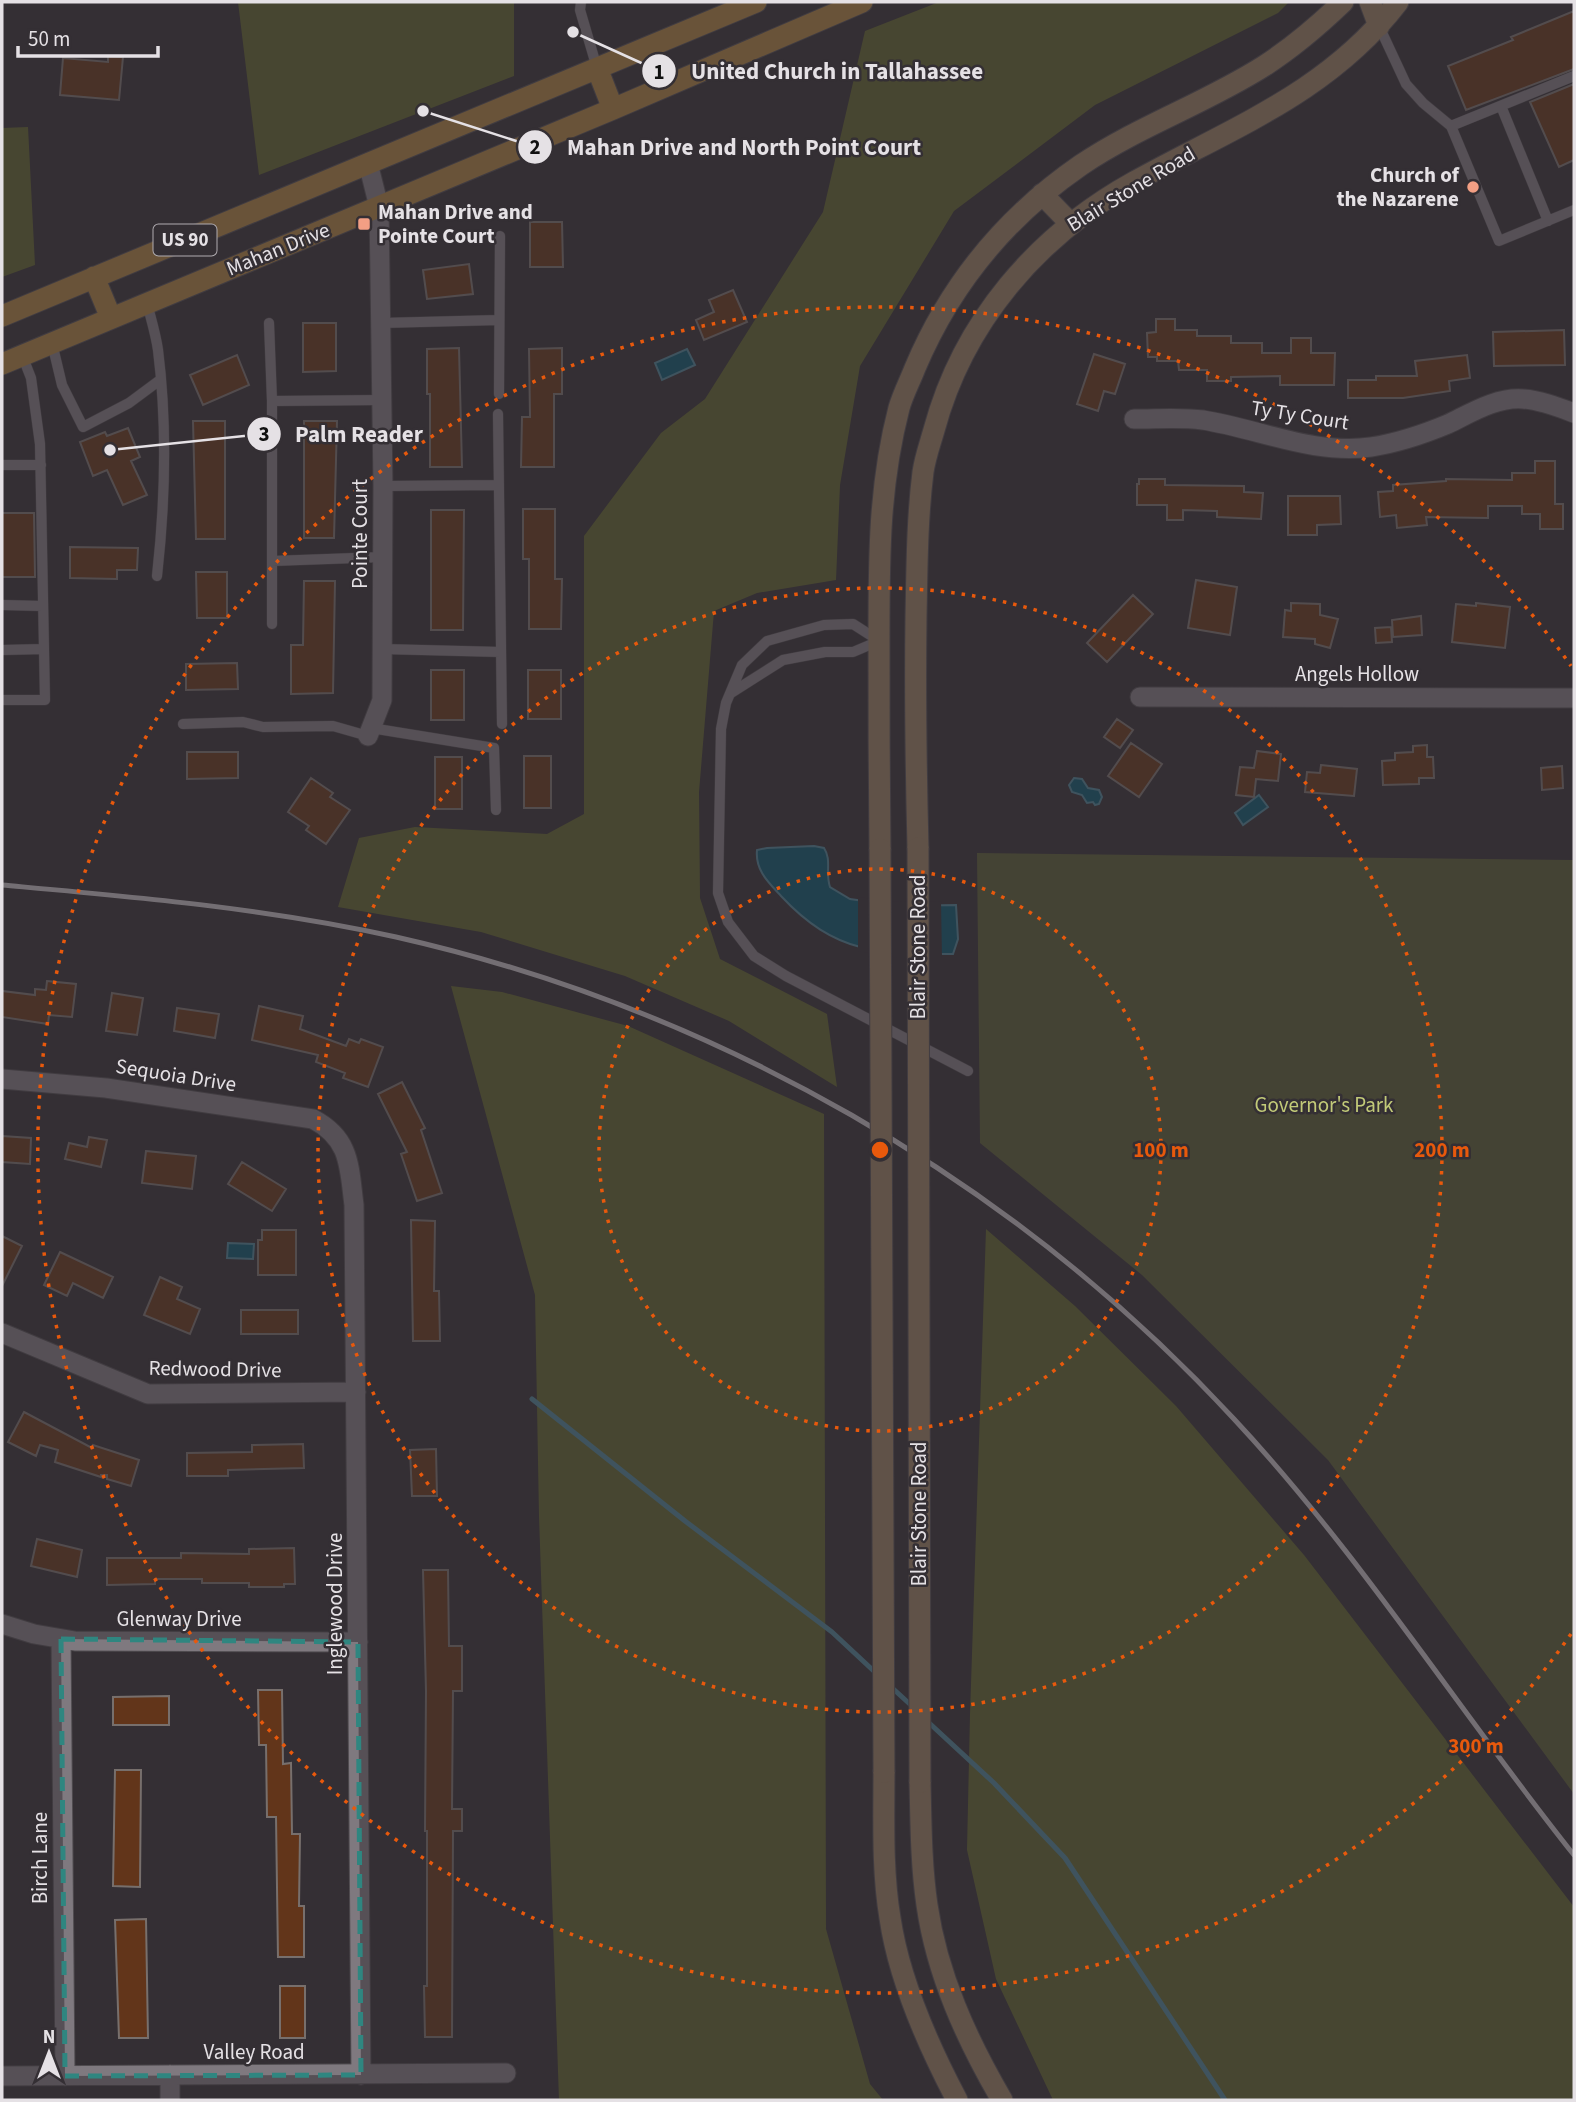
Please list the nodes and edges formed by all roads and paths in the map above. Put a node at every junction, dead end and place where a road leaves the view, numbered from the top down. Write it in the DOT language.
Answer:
graph roads {
  1 [pos="581,2"];
  2 [pos="756,2"];
  3 [pos="862,2"];
  4 [pos="1343,2"];
  5 [pos="1370,2"];
  6 [pos="1398,2"];
  7 [pos="1379,26"];
  8 [pos="597,68"];
  9 [pos="1574,76"];
  10 [pos="1501,106"];
  11 [pos="613,109"];
  12 [pos="1452,127"];
  13 [pos="368,163"];
  14 [pos="1042,194"];
  15 [pos="379,207"];
  16 [pos="1574,210"];
  17 [pos="1548,221"];
  18 [pos="1070,223"];
  19 [pos="500,236"];
  20 [pos="94,277"];
  21 [pos="147,303"];
  22 [pos="2,316"];
  23 [pos="111,318"];
  24 [pos="499,320"];
  25 [pos="269,323"];
  26 [pos="381,323"];
  27 [pos="52,343"];
  28 [pos="23,355"];
  29 [pos="2,364"];
  30 [pos="160,380"];
  31 [pos="499,394"];
  32 [pos="383,400"];
  33 [pos="272,401"];
  34 [pos="1574,413"];
  35 [pos="498,414"];
  36 [pos="1134,418"];
  37 [pos="2,465"];
  38 [pos="41,465"];
  39 [pos="499,485"];
  40 [pos="383,486"];
  41 [pos="383,557"];
  42 [pos="272,561"];
  43 [pos="157,576"];
  44 [pos="2,605"];
  45 [pos="43,606"];
  46 [pos="272,624"];
  47 [pos="916,640"];
  48 [pos="879,641"];
  49 [pos="44,649"];
  50 [pos="382,649"];
  51 [pos="2,650"];
  52 [pos="501,652"];
  53 [pos="731,693"];
  54 [pos="1140,697"];
  55 [pos="1574,698"];
  56 [pos="2,700"];
  57 [pos="183,724"];
  58 [pos="502,724"];
  59 [pos="369,732"];
  60 [pos="496,810"];
  61 [pos="968,1071"];
  62 [pos="2,1079"];
  63 [pos="337,1136"];
  64 [pos="2,1333"];
  65 [pos="356,1392"];
  66 [pos="2,1624"];
  67 [pos="61,1639"];
  68 [pos="358,1642"];
  69 [pos="506,2073"];
  70 [pos="170,2075"];
  71 [pos="361,2075"];
  72 [pos="2,2076"];
  73 [pos="65,2076"];
  74 [pos="170,2100"];
  75 [pos="957,2100"];
  76 [pos="1002,2100"];
  1 -- 8 [label="lane"];
  2 -- 8 [label="main road, Mahan Drive / US 90"];
  3 -- 11 [label="main road, Mahan Drive / US 90"];
  4 -- 14 [label="main road, Blair Stone Road"];
  5 -- 7 [label="main road"];
  6 -- 7 [label="main road, Blair Stone Road"];
  7 -- 12 [label="lane"];
  7 -- 18 [label="main road, Blair Stone Road"];
  8 -- 11 [label="main road"];
  8 -- 13 [label="main road, Mahan Drive / US 90"];
  9 -- 10 [label="lane"];
  10 -- 12 [label="lane"];
  10 -- 17 [label="lane"];
  11 -- 15 [label="main road, Mahan Drive / US 90"];
  12 -- 17 [label="lane"];
  13 -- 15 [label="street, Pointe Court"];
  13 -- 20 [label="main road, Mahan Drive / US 90"];
  14 -- 18 [label="main road"];
  14 -- 48 [label="main road, Blair Stone Road"];
  15 -- 21 [label="main road, Mahan Drive / US 90"];
  15 -- 26 [label="street, Pointe Court"];
  16 -- 17 [label="lane"];
  18 -- 47 [label="main road, Blair Stone Road"];
  19 -- 24 [label="lane"];
  20 -- 22 [label="main road, Mahan Drive / US 90"];
  20 -- 23 [label="main road"];
  21 -- 23 [label="main road, Mahan Drive / US 90"];
  21 -- 30 [label="lane"];
  23 -- 27 [label="main road, Mahan Drive / US 90"];
  24 -- 26 [label="lane"];
  24 -- 31 [label="lane"];
  25 -- 33 [label="lane"];
  26 -- 32 [label="street, Pointe Court"];
  27 -- 28 [label="main road, Mahan Drive / US 90"];
  27 -- 30 [label="lane"];
  28 -- 29 [label="main road, Mahan Drive / US 90"];
  28 -- 38 [label="lane"];
  30 -- 43 [label="lane"];
  32 -- 33 [label="lane"];
  32 -- 40 [label="street, Pointe Court"];
  33 -- 42 [label="lane"];
  34 -- 36 [label="street, Ty Ty Court"];
  35 -- 39 [label="lane"];
  37 -- 38 [label="lane"];
  38 -- 45 [label="lane"];
  39 -- 40 [label="lane"];
  39 -- 52 [label="lane"];
  40 -- 41 [label="street, Pointe Court"];
  41 -- 42 [label="lane"];
  41 -- 50 [label="street, Pointe Court"];
  42 -- 46 [label="lane"];
  44 -- 45 [label="lane"];
  45 -- 49 [label="lane"];
  47 -- 48 [label="main road"];
  47 -- 76 [label="main road, Blair Stone Road, bridge"];
  48 -- 53 [label="lane"];
  48 -- 53 [label="lane"];
  48 -- 75 [label="main road, Blair Stone Road, bridge"];
  49 -- 51 [label="lane"];
  49 -- 56 [label="lane"];
  50 -- 52 [label="lane"];
  50 -- 59 [label="street, Pointe Court"];
  52 -- 58 [label="lane"];
  53 -- 61 [label="lane"];
  54 -- 55 [label="street, Angels Hollow"];
  57 -- 59 [label="lane"];
  59 -- 60 [label="lane"];
  62 -- 63 [label="street, Sequoia Drive"];
  63 -- 65 [label="street, Inglewood Drive"];
  64 -- 65 [label="street, Redwood Drive"];
  65 -- 68 [label="street, Inglewood Drive"];
  66 -- 67 [label="street, Glenway Drive"];
  67 -- 68 [label="street, Glenway Drive"];
  67 -- 73 [label="street, Birch Lane"];
  68 -- 71 [label="street, Inglewood Drive"];
  69 -- 71 [label="street, Valley Road"];
  70 -- 71 [label="street, Valley Road"];
  70 -- 73 [label="street, Valley Road"];
  70 -- 74 [label="street"];
  72 -- 73 [label="street, Valley Road"];
}
